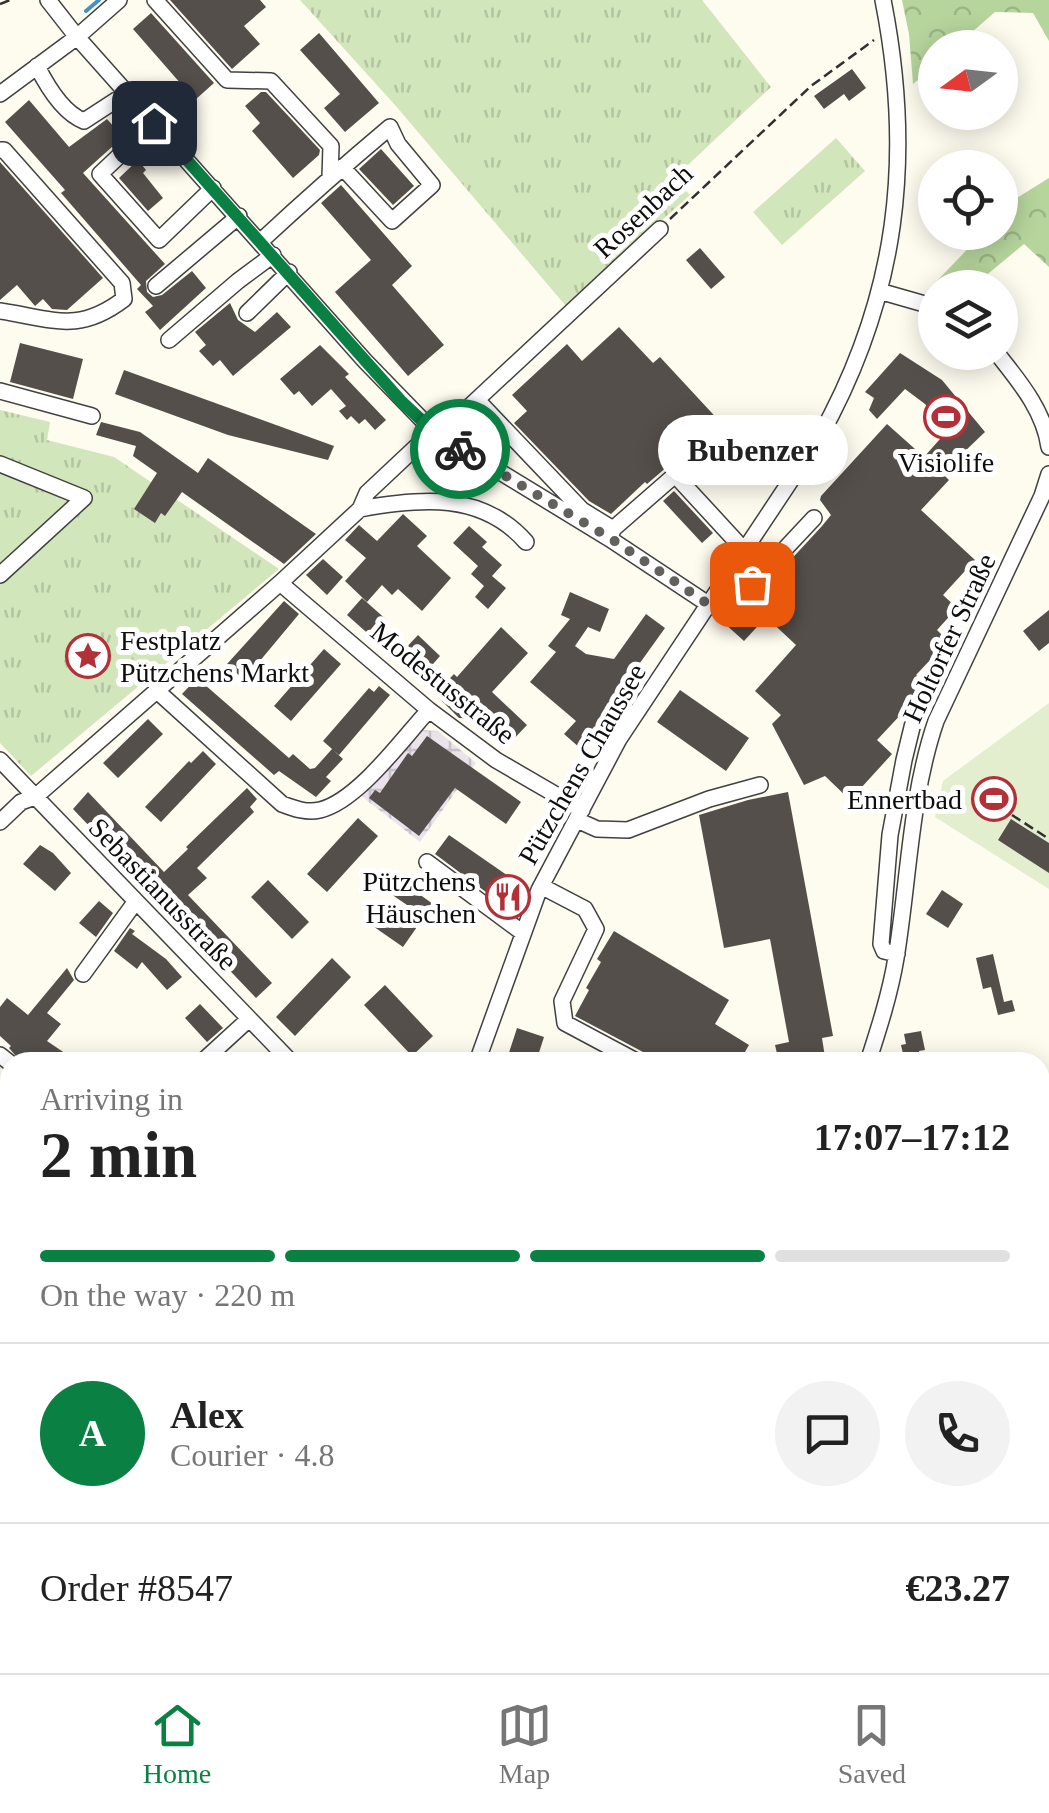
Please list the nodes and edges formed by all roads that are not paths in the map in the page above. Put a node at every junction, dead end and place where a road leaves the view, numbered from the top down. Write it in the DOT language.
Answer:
graph roads {
  1 [pos="48,0"];
  2 [pos="120,0"];
  3 [pos="156,0"];
  4 [pos="883,0"];
  5 [pos="77,37"];
  6 [pos="37,66"];
  7 [pos="127,93"];
  8 [pos="0,94"];
  9 [pos="154,123"];
  10 [pos="0,150"];
  11 [pos="336,172"];
  12 [pos="213,188"];
  13 [pos="239,216"];
  14 [pos="660,229"];
  15 [pos="261,241"];
  16 [pos="273,255"];
  17 [pos="289,272"];
  18 [pos="156,286"];
  19 [pos="879,291"];
  20 [pos="918,302"];
  21 [pos="0,311"];
  22 [pos="247,313"];
  23 [pos="170,340"];
  24 [pos="1010,370"];
  25 [pos="0,391"];
  26 [pos="478,401"];
  27 [pos="92,416"];
  28 [pos="436,433"];
  29 [pos="1049,447"];
  30 [pos="0,464"];
  31 [pos="1049,474"];
  32 [pos="360,509"];
  33 [pos="814,518"];
  34 [pos="612,534"];
  35 [pos="526,542"];
  36 [pos="745,550"];
  37 [pos="730,574"];
  38 [pos="0,575"];
  39 [pos="280,583"];
  40 [pos="708,604"];
  41 [pos="938,672"];
  42 [pos="156,690"];
  43 [pos="428,710"];
  44 [pos="0,760"];
  45 [pos="760,785"];
  46 [pos="35,797"];
  47 [pos="579,815"];
  48 [pos="0,822"];
  49 [pos="428,862"];
  50 [pos="540,886"];
  51 [pos="136,901"];
  52 [pos="523,933"];
  53 [pos="896,954"];
  54 [pos="83,974"];
  55 [pos="249,1019"];
  56 [pos="213,1052"];
  57 [pos="281,1052"];
  58 [pos="480,1052"];
  59 [pos="619,1052"];
  60 [pos="871,1052"];
  1 -- 5 [label="street"];
  2 -- 5 [label="street"];
  3 -- 11 [label="street"];
  4 -- 19 [label="street, Pützchens Chaussee"];
  5 -- 6 [label="street"];
  5 -- 7 [label="street"];
  6 -- 7 [label="street"];
  6 -- 8 [label="street"];
  7 -- 9 [label="street"];
  9 -- 12 [label="street"];
  9 -- 12 [label="street"];
  10 -- 21 [label="street"];
  11 -- 11 [label="street"];
  11 -- 15 [label="street"];
  12 -- 13 [label="street"];
  13 -- 15 [label="street"];
  13 -- 18 [label="street"];
  14 -- 26 [label="street, Rosenbach"];
  15 -- 16 [label="street"];
  16 -- 17 [label="street"];
  16 -- 23 [label="street"];
  17 -- 22 [label="street"];
  17 -- 28 [label="street"];
  19 -- 20 [label="street"];
  19 -- 36 [label="street, Pützchens Chaussee"];
  24 -- 29 [label="street"];
  25 -- 27 [label="street"];
  26 -- 28 [label="street, Rosenbach"];
  26 -- 34 [label="street"];
  28 -- 32 [label="street, Rosenbach"];
  28 -- 34 [label="street"];
  30 -- 38 [label="street"];
  31 -- 53 [label="street, Holtorfer Straße"];
  32 -- 35 [label="street"];
  32 -- 39 [label="street, Rosenbach"];
  33 -- 37 [label="street"];
  34 -- 36 [label="street"];
  34 -- 40 [label="street"];
  36 -- 37 [label="street, Pützchens Chaussee"];
  37 -- 40 [label="street, Pützchens Chaussee"];
  39 -- 42 [label="street, Rosenbach"];
  39 -- 43 [label="street, Modestusstraße"];
  40 -- 47 [label="street, Pützchens Chaussee"];
  41 -- 53 [label="street"];
  42 -- 43 [label="street"];
  42 -- 46 [label="street, Rosenbach"];
  43 -- 47 [label="street, Modestusstraße"];
  44 -- 46 [label="street, Sebastianusstraße"];
  45 -- 47 [label="street, Modestusstraße"];
  46 -- 48 [label="street, Rosenbach"];
  46 -- 51 [label="street, Sebastianusstraße"];
  47 -- 50 [label="street, Pützchens Chaussee"];
  49 -- 52 [label="street"];
  50 -- 52 [label="street, Pützchens Chaussee"];
  50 -- 59 [label="street"];
  51 -- 54 [label="street"];
  51 -- 55 [label="street, Sebastianusstraße"];
  52 -- 58 [label="street, Pützchens Chaussee"];
  53 -- 60 [label="street, Holtorfer Straße"];
  55 -- 56 [label="street"];
  55 -- 57 [label="street, Sebastianusstraße"];
}
